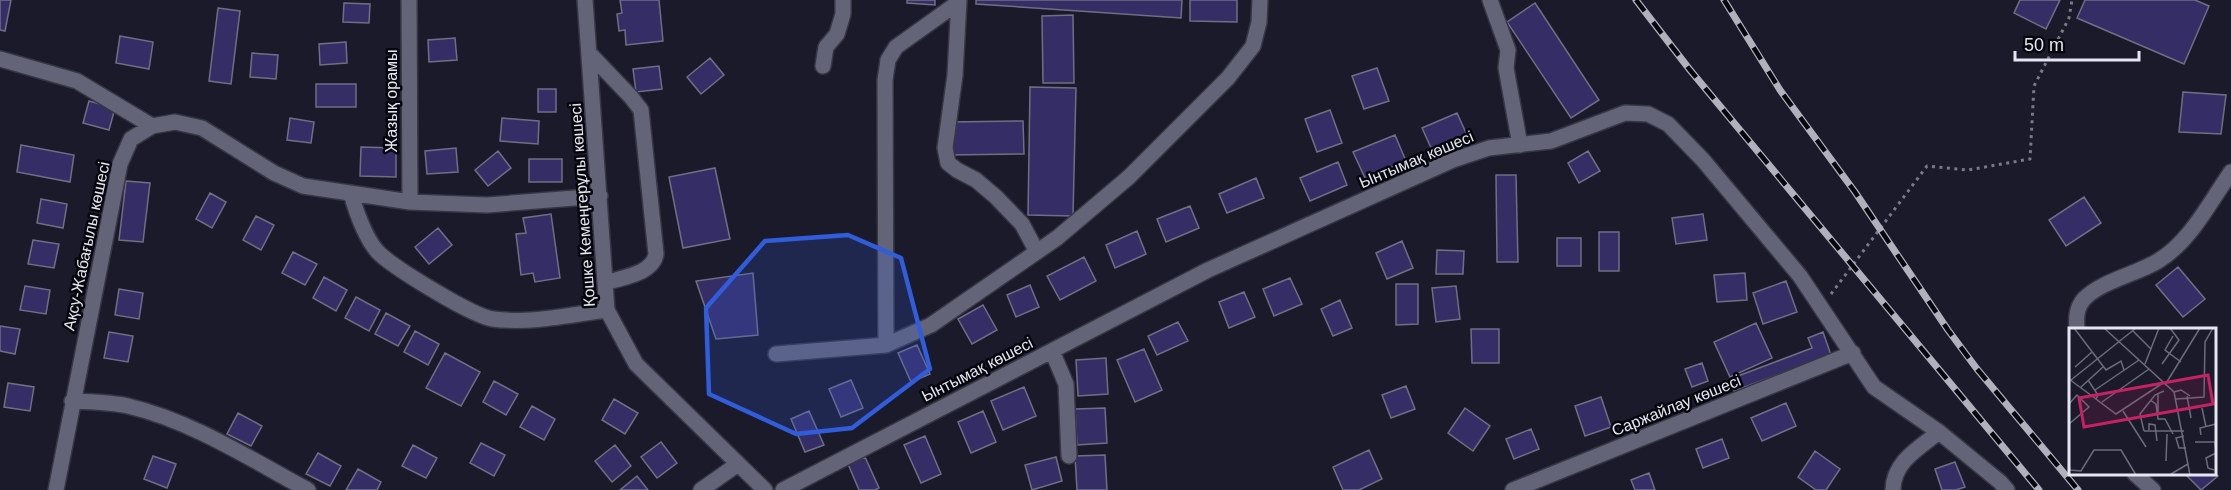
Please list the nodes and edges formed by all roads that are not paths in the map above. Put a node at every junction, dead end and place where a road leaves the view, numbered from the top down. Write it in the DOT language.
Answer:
graph roads {
  1 [pos="409,0"];
  2 [pos="585,0"];
  3 [pos="843,0"];
  4 [pos="1260,0"];
  5 [pos="1490,0"];
  6 [pos="959,1"];
  7 [pos="589,53"];
  8 [pos="0,59"];
  9 [pos="823,66"];
  10 [pos="152,126"];
  11 [pos="1520,145"];
  12 [pos="2231,172"];
  13 [pos="351,194"];
  14 [pos="600,196"];
  15 [pos="410,202"];
  16 [pos="1036,252"];
  17 [pos="606,283"];
  18 [pos="608,310"];
  19 [pos="2077,328"];
  20 [pos="886,345"];
  21 [pos="1052,351"];
  22 [pos="1853,353"];
  23 [pos="776,354"];
  24 [pos="72,401"];
  25 [pos="1939,432"];
  26 [pos="1069,456"];
  27 [pos="738,464"];
  28 [pos="2136,475"];
  29 [pos="56,490"];
  30 [pos="308,490"];
  31 [pos="701,490"];
  32 [pos="765,490"];
  33 [pos="783,490"];
  34 [pos="1513,490"];
  35 [pos="1893,490"];
  36 [pos="2007,490"];
  37 [pos="2153,490"];
  1 -- 15 [label="street, Жазық орамы"];
  2 -- 7 [label="street, Қошке Кемеңгерұлы көшесі"];
  3 -- 9 [label="street"];
  4 -- 16 [label="street"];
  5 -- 11 [label="street"];
  6 -- 16 [label="street"];
  6 -- 20 [label="street"];
  7 -- 14 [label="street, Қошке Кемеңгерұлы көшесі"];
  7 -- 17 [label="street"];
  8 -- 10 [label="street"];
  10 -- 13 [label="street"];
  10 -- 24 [label="street, Ақсу-Жабағылы көшесі"];
  11 -- 21 [label="street, Ынтымақ көшесі"];
  11 -- 22 [label="street, Ынтымақ көшесі"];
  12 -- 19 [label="street"];
  13 -- 15 [label="street"];
  13 -- 18 [label="street"];
  14 -- 15 [label="street"];
  14 -- 17 [label="street, Қошке Кемеңгерұлы көшесі"];
  16 -- 20 [label="street"];
  17 -- 18 [label="street, Қошке Кемеңгерұлы көшесі"];
  18 -- 27 [label="street, Қошке Кемеңгерұлы көшесі"];
  20 -- 23 [label="street"];
  21 -- 26 [label="street"];
  21 -- 33 [label="street, Ынтымақ көшесі"];
  22 -- 25 [label="street, Ынтымақ көшесі"];
  22 -- 34 [label="street, Саржайлау көшесі"];
  24 -- 29 [label="street, Ақсу-Жабағылы көшесі"];
  24 -- 30 [label="street"];
  25 -- 35 [label="street"];
  25 -- 36 [label="street, Ынтымақ көшесі"];
  27 -- 31 [label="street"];
  27 -- 32 [label="street, Қошке Кемеңгерұлы көшесі"];
  28 -- 37 [label="street"];
}
